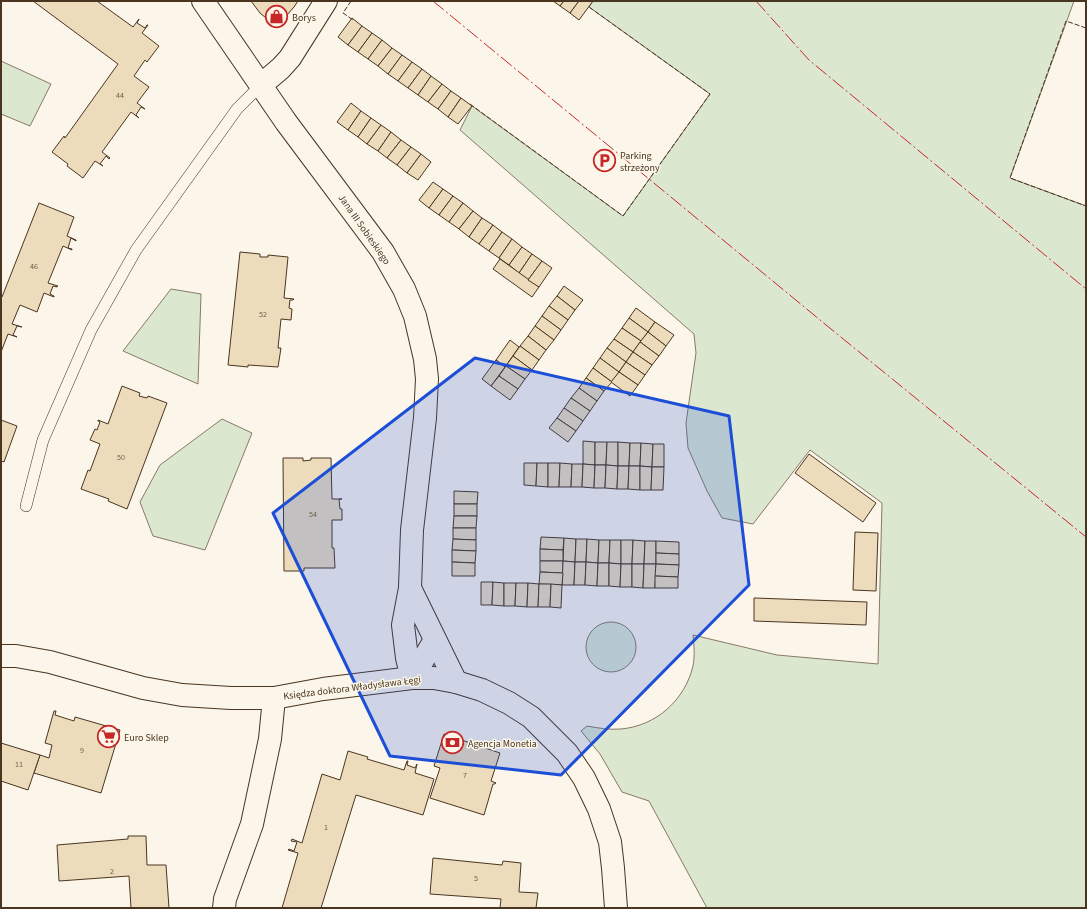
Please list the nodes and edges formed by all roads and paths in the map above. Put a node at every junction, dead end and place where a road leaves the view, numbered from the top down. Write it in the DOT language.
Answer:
graph roads {
  1 [pos="203,1"];
  2 [pos="326,1"];
  3 [pos="261,85"];
  4 [pos="26,506"];
  5 [pos="410,588"];
  6 [pos="435,640"];
  7 [pos="1,656"];
  8 [pos="412,678"];
  9 [pos="456,682"];
  10 [pos="274,698"];
  11 [pos="224,908"];
  12 [pos="616,908"];
  1 -- 3 [label="street, Jana III Sobieskiego"];
  2 -- 3 [label="street"];
  3 -- 4 [label="lane"];
  3 -- 5 [label="street, Jana III Sobieskiego"];
  5 -- 6 [label="street, Jana III Sobieskiego"];
  5 -- 8 [label="street, Jana III Sobieskiego"];
  6 -- 8 [label="street"];
  6 -- 9 [label="street, Jana III Sobieskiego"];
  7 -- 10 [label="street, Księdza doktora Władysława Łęgi"];
  8 -- 9 [label="street, Księdza doktora Władysława Łęgi"];
  8 -- 10 [label="street, Księdza doktora Władysława Łęgi"];
  9 -- 12 [label="street, Księdza doktora Władysława Łęgi"];
  10 -- 11 [label="street"];
}
